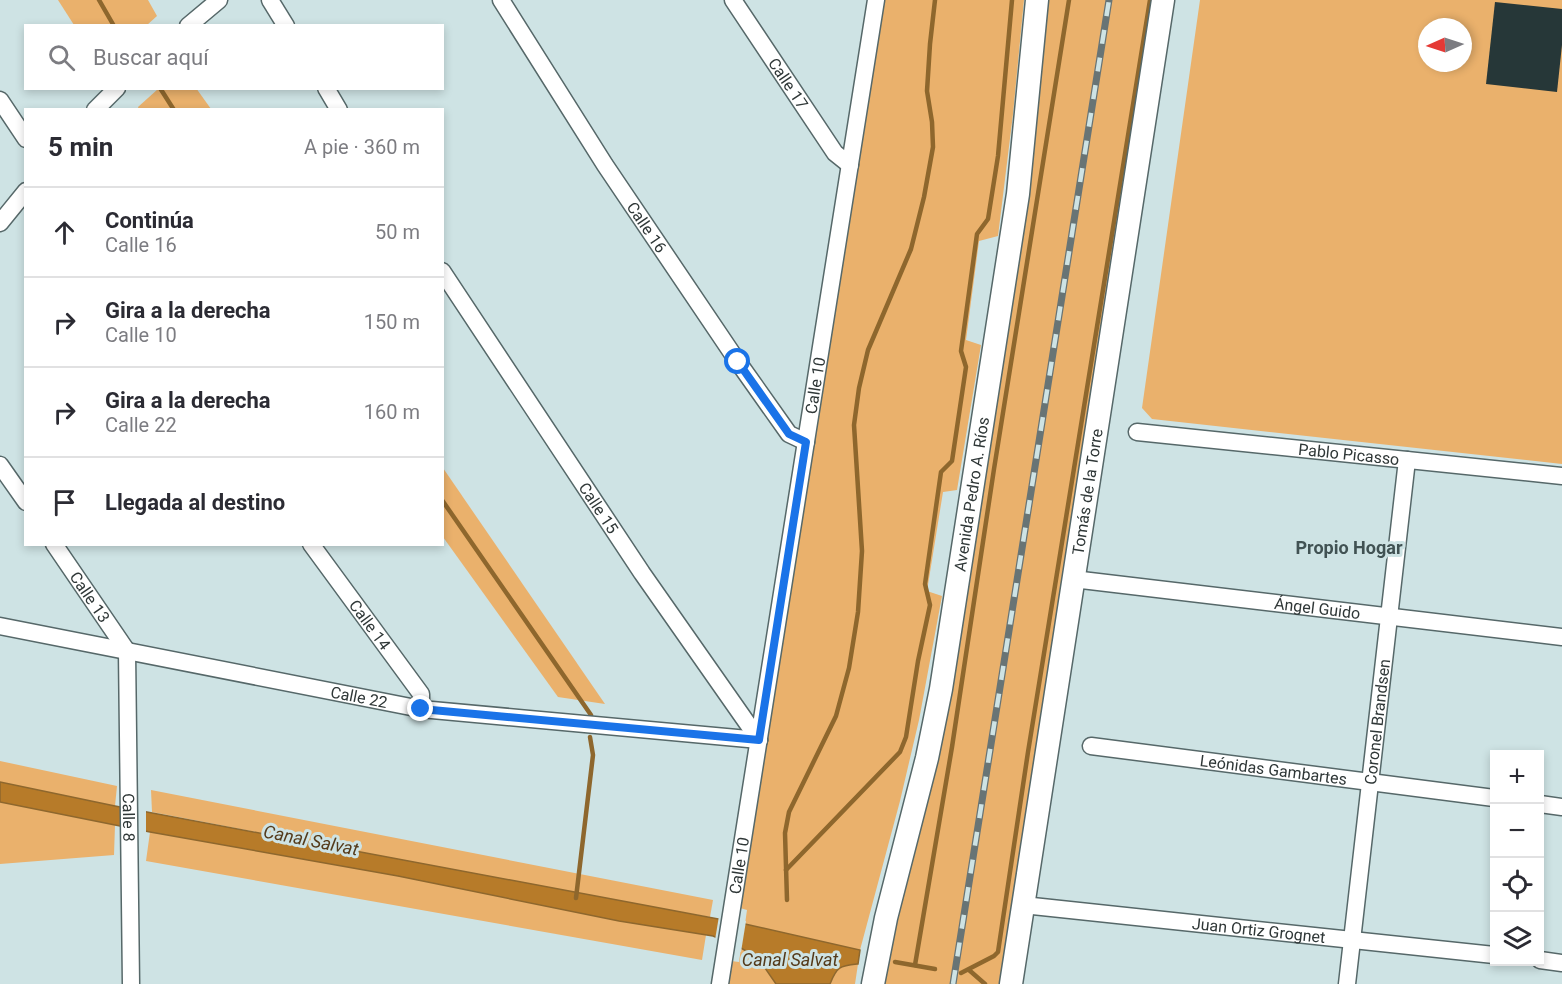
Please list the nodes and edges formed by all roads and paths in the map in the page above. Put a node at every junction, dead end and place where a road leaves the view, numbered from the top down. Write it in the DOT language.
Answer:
graph roads {
  1 [pos="219,0"];
  2 [pos="270,0"];
  3 [pos="501,0"];
  4 [pos="732,0"];
  5 [pos="876,0"];
  6 [pos="1037,0"];
  7 [pos="1163,0"];
  8 [pos="190,24"];
  9 [pos="285,24"];
  10 [pos="115,90"];
  11 [pos="327,90"];
  12 [pos="0,100"];
  13 [pos="97,108"];
  14 [pos="338,108"];
  15 [pos="24,136"];
  16 [pos="850,165"];
  17 [pos="24,193"];
  18 [pos="0,224"];
  19 [pos="444,274"];
  20 [pos="1137,432"];
  21 [pos="806,442"];
  22 [pos="1407,460"];
  23 [pos="0,465"];
  24 [pos="1562,476"];
  25 [pos="24,499"];
  26 [pos="55,546"];
  27 [pos="312,546"];
  28 [pos="1073,579"];
  29 [pos="1389,617"];
  30 [pos="0,626"];
  31 [pos="1562,637"];
  32 [pos="127,651"];
  33 [pos="421,709"];
  34 [pos="759,740"];
  35 [pos="1091,746"];
  36 [pos="1370,782"];
  37 [pos="1490,797"];
  38 [pos="1544,805"];
  39 [pos="1562,807"];
  40 [pos="1023,905"];
  41 [pos="1352,940"];
  42 [pos="1490,956"];
  43 [pos="1544,961"];
  44 [pos="1562,963"];
  45 [pos="131,984"];
  46 [pos="720,984"];
  47 [pos="873,984"];
  48 [pos="1011,984"];
  49 [pos="1347,984"];
  1 -- 8 [label="street"];
  2 -- 9 [label="street"];
  3 -- 21 [label="street, Calle 16"];
  4 -- 16 [label="street, Calle 17"];
  5 -- 16 [label="street, Calle 10"];
  6 -- 47 [label="street, Avenida Pedro A. Ríos"];
  7 -- 28 [label="street, Tomás de la Torre"];
  10 -- 13 [label="street"];
  11 -- 14 [label="street"];
  12 -- 15 [label="street"];
  16 -- 21 [label="street, Calle 10"];
  17 -- 18 [label="street"];
  19 -- 34 [label="street, Calle 15"];
  20 -- 22 [label="street, Pablo Picasso"];
  21 -- 34 [label="street, Calle 10"];
  22 -- 24 [label="street, Pablo Picasso"];
  22 -- 29 [label="street, Coronel Brandsen"];
  23 -- 25 [label="street"];
  26 -- 32 [label="street, Calle 13"];
  27 -- 33 [label="street, Calle 14"];
  28 -- 29 [label="street, Ángel Guido"];
  28 -- 40 [label="street, Tomás de la Torre"];
  29 -- 31 [label="street, Ángel Guido"];
  29 -- 36 [label="street, Coronel Brandsen"];
  30 -- 32 [label="street, Calle 22"];
  32 -- 33 [label="street, Calle 22"];
  32 -- 45 [label="street, Calle 8"];
  33 -- 34 [label="street, Calle 22"];
  34 -- 46 [label="street, Calle 10"];
  35 -- 36 [label="street, Leónidas Gambartes"];
  36 -- 37 [label="street, Leónidas Gambartes"];
  36 -- 41 [label="street, Coronel Brandsen"];
  38 -- 39 [label="street"];
  40 -- 41 [label="street, Juan Ortiz Grognet"];
  40 -- 48 [label="street, Tomás de la Torre"];
  41 -- 42 [label="street, Juan Ortiz Grognet"];
  41 -- 49 [label="street, Coronel Brandsen"];
  43 -- 44 [label="street"];
}
